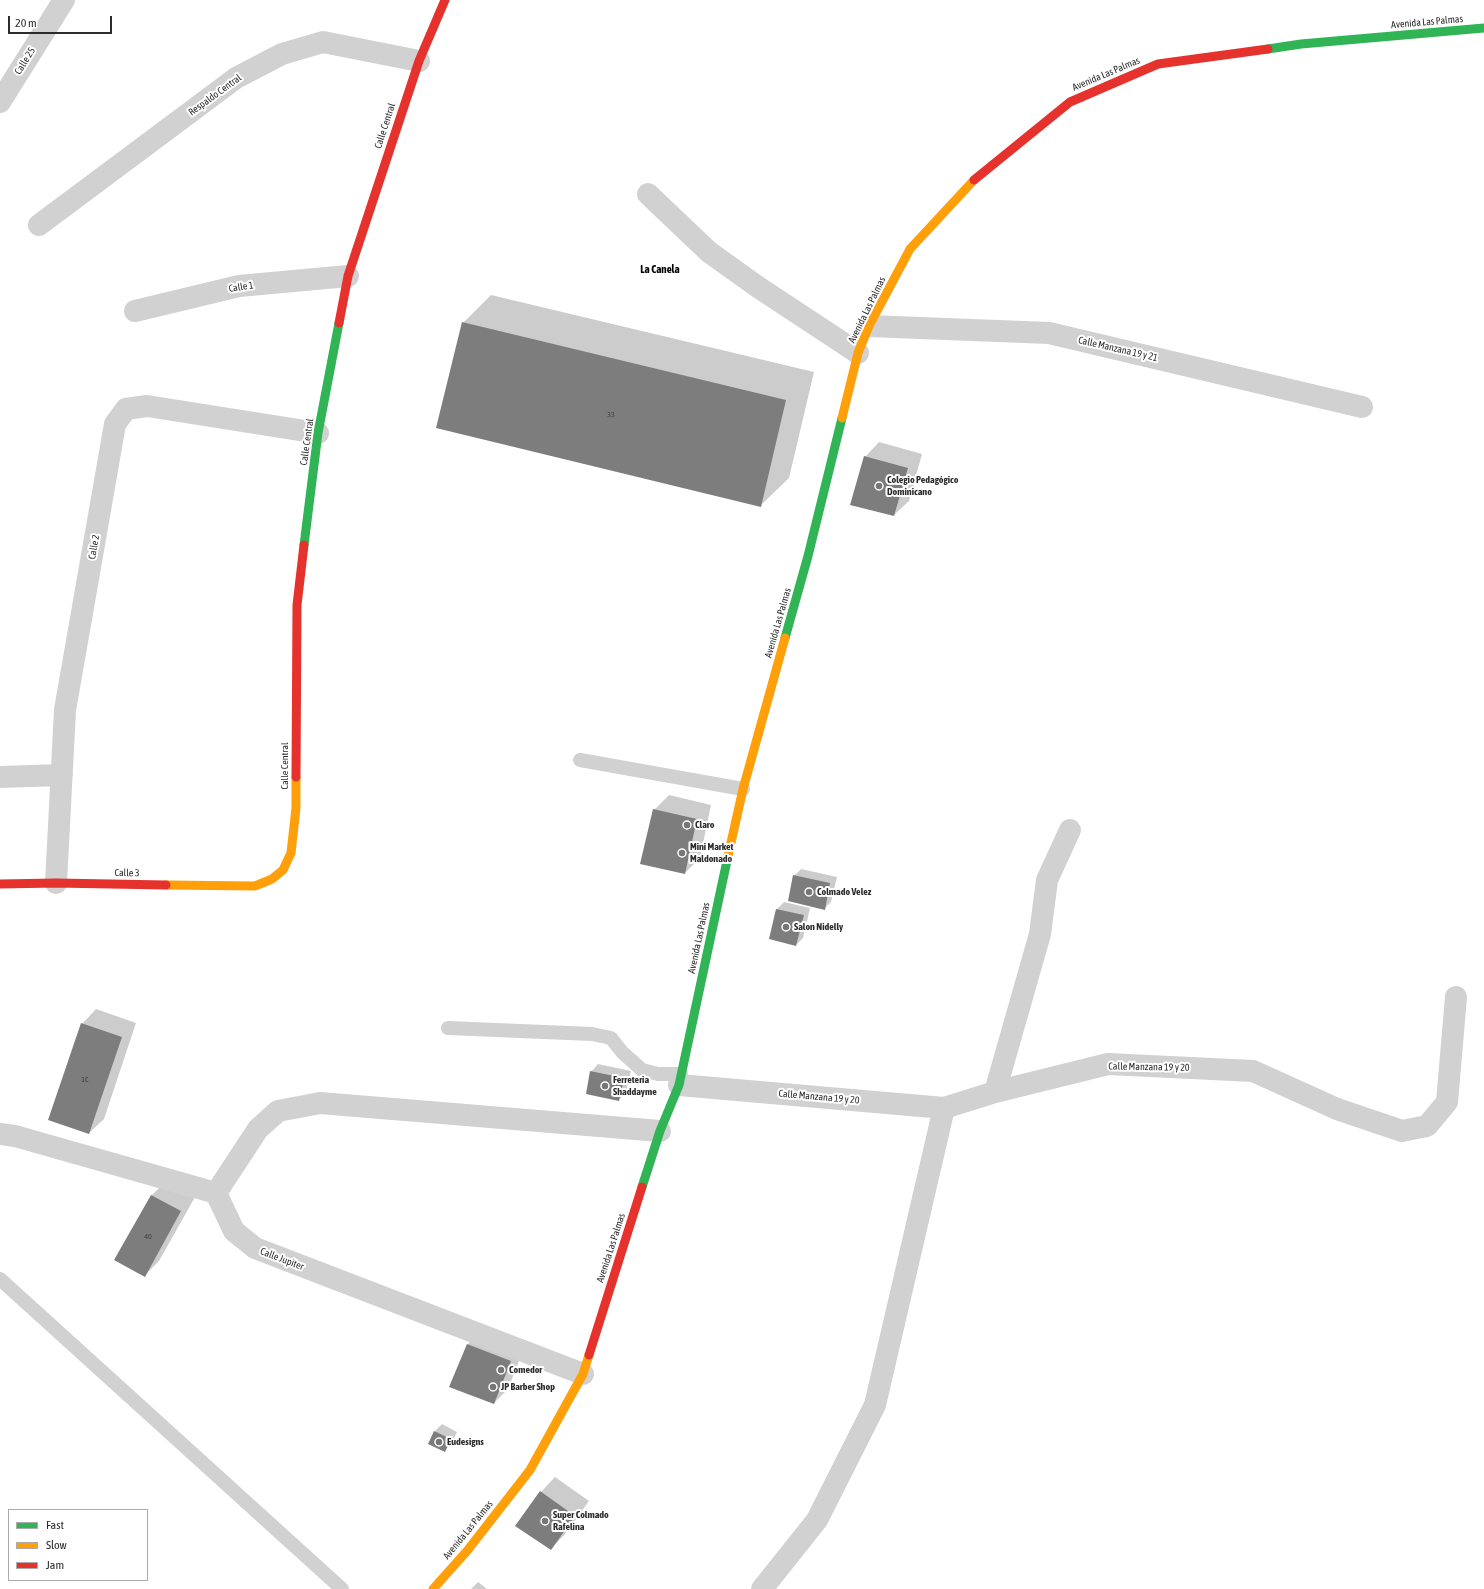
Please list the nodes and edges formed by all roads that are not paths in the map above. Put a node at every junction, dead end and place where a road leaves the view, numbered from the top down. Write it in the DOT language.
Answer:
graph roads {
  1 [pos="64,0"];
  2 [pos="445,0"];
  3 [pos="1484,28"];
  4 [pos="419,61"];
  5 [pos="0,102"];
  6 [pos="648,194"];
  7 [pos="39,225"];
  8 [pos="348,276"];
  9 [pos="135,311"];
  10 [pos="870,326"];
  11 [pos="858,353"];
  12 [pos="1362,406"];
  13 [pos="318,434"];
  14 [pos="580,760"];
  15 [pos="62,775"];
  16 [pos="0,777"];
  17 [pos="743,789"];
  18 [pos="1070,830"];
  19 [pos="56,882"];
  20 [pos="0,884"];
  21 [pos="255,886"];
  22 [pos="1456,997"];
  23 [pos="448,1028"];
  24 [pos="680,1079"];
  25 [pos="995,1092"];
  26 [pos="944,1108"];
  27 [pos="660,1131"];
  28 [pos="0,1134"];
  29 [pos="216,1193"];
  30 [pos="0,1279"];
  31 [pos="583,1374"];
  32 [pos="342,1589"];
  33 [pos="433,1589"];
  34 [pos="762,1589"];
  1 -- 5 [label="street, Calle 25"];
  2 -- 4 [label="street, Calle Central"];
  3 -- 10 [label="street, Avenida Las Palmas"];
  4 -- 7 [label="street, Respaldo Central"];
  4 -- 8 [label="street, Calle Central"];
  6 -- 11 [label="street"];
  8 -- 9 [label="street, Calle 1"];
  8 -- 13 [label="street, Calle Central"];
  10 -- 11 [label="street, Avenida Las Palmas"];
  10 -- 12 [label="street, Calle Manzana 19 y 21"];
  11 -- 17 [label="street, Avenida Las Palmas"];
  13 -- 15 [label="street, Calle 2"];
  13 -- 21 [label="street, Calle Central"];
  14 -- 17 [label="lane"];
  15 -- 16 [label="street"];
  15 -- 19 [label="street, Calle 2"];
  17 -- 24 [label="street, Avenida Las Palmas"];
  18 -- 25 [label="street"];
  19 -- 20 [label="street, Calle 3"];
  19 -- 21 [label="street, Calle 3"];
  22 -- 25 [label="street, Calle Manzana 19 y 20"];
  23 -- 24 [label="lane"];
  24 -- 26 [label="street, Calle Manzana 19 y 20"];
  24 -- 27 [label="street, Avenida Las Palmas"];
  25 -- 26 [label="street, Calle Manzana 19 y 20"];
  26 -- 34 [label="street"];
  27 -- 29 [label="street"];
  27 -- 31 [label="street, Avenida Las Palmas"];
  28 -- 29 [label="street"];
  29 -- 31 [label="street, Calle Jupiter"];
  30 -- 32 [label="lane"];
  31 -- 33 [label="street, Avenida Las Palmas"];
}
